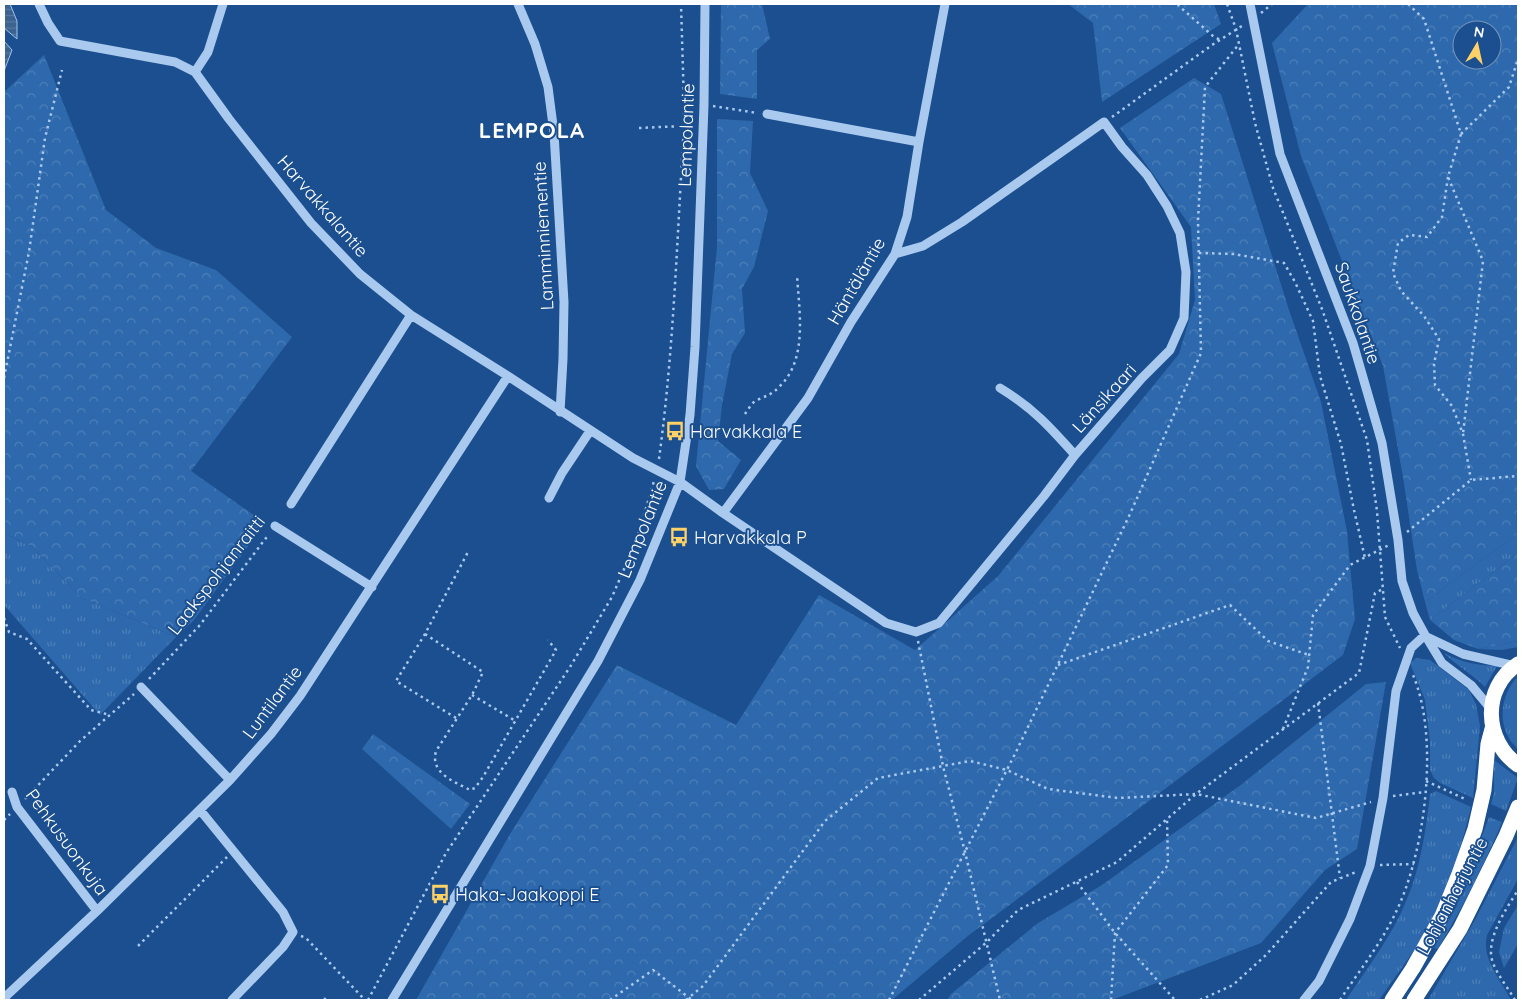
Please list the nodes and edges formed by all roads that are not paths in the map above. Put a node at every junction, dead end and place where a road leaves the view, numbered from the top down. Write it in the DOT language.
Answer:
graph roads {
  1 [pos="39,4"];
  2 [pos="223,4"];
  3 [pos="518,4"];
  4 [pos="705,4"];
  5 [pos="945,4"];
  6 [pos="1250,4"];
  7 [pos="195,72"];
  8 [pos="767,114"];
  9 [pos="919,142"];
  10 [pos="895,254"];
  11 [pos="411,315"];
  12 [pos="508,376"];
  13 [pos="1000,388"];
  14 [pos="560,412"];
  15 [pos="590,431"];
  16 [pos="1075,455"];
  17 [pos="680,482"];
  18 [pos="549,498"];
  19 [pos="291,504"];
  20 [pos="723,513"];
  21 [pos="275,526"];
  22 [pos="372,587"];
  23 [pos="1425,635"];
  24 [pos="1517,665"];
  25 [pos="141,687"];
  26 [pos="1491,709"];
  27 [pos="1492,729"];
  28 [pos="1518,766"];
  29 [pos="230,780"];
  30 [pos="12,792"];
  31 [pos="1518,807"];
  32 [pos="200,810"];
  33 [pos="97,911"];
  34 [pos="4,998"];
  35 [pos="232,1000"];
  36 [pos="392,1000"];
  37 [pos="1304,1000"];
  38 [pos="1392,1000"];
  39 [pos="1414,1000"];
  1 -- 7 [label="street, Harvakkalantie"];
  2 -- 7 [label="street"];
  3 -- 14 [label="street, Lamminniementie"];
  4 -- 17 [label="street, Lempolantie"];
  5 -- 9 [label="street, Häntäläntie"];
  6 -- 23 [label="street, Saukkolantie"];
  7 -- 11 [label="street, Harvakkalantie"];
  8 -- 9 [label="street"];
  9 -- 10 [label="street, Häntäläntie"];
  10 -- 16 [label="street, Länsikaari"];
  10 -- 20 [label="street, Häntäläntie"];
  11 -- 12 [label="street, Harvakkalantie"];
  11 -- 19 [label="street"];
  12 -- 14 [label="street, Harvakkalantie"];
  12 -- 22 [label="street, Luntilantie"];
  13 -- 16 [label="street"];
  14 -- 15 [label="street, Harvakkalantie"];
  15 -- 17 [label="street, Harvakkalantie"];
  15 -- 18 [label="street"];
  16 -- 20 [label="street, Länsikaari"];
  17 -- 20 [label="street"];
  17 -- 36 [label="street, Lempolantie"];
  21 -- 22 [label="street"];
  22 -- 29 [label="street, Luntilantie"];
  23 -- 24 [label="street"];
  23 -- 26 [label="street, Saukkolantie"];
  23 -- 37 [label="street"];
  24 -- 26 [label="highway"];
  25 -- 29 [label="street"];
  26 -- 27 [label="highway"];
  27 -- 28 [label="highway"];
  27 -- 38 [label="highway, Lohjanharjuntie"];
  29 -- 32 [label="street, Luntilantie"];
  30 -- 33 [label="street, Pehkusuonkuja"];
  31 -- 39 [label="highway, Lohjanharjuntie"];
  32 -- 33 [label="street, Luntilantie"];
  32 -- 35 [label="street"];
  33 -- 34 [label="street, Luntilantie"];
}
